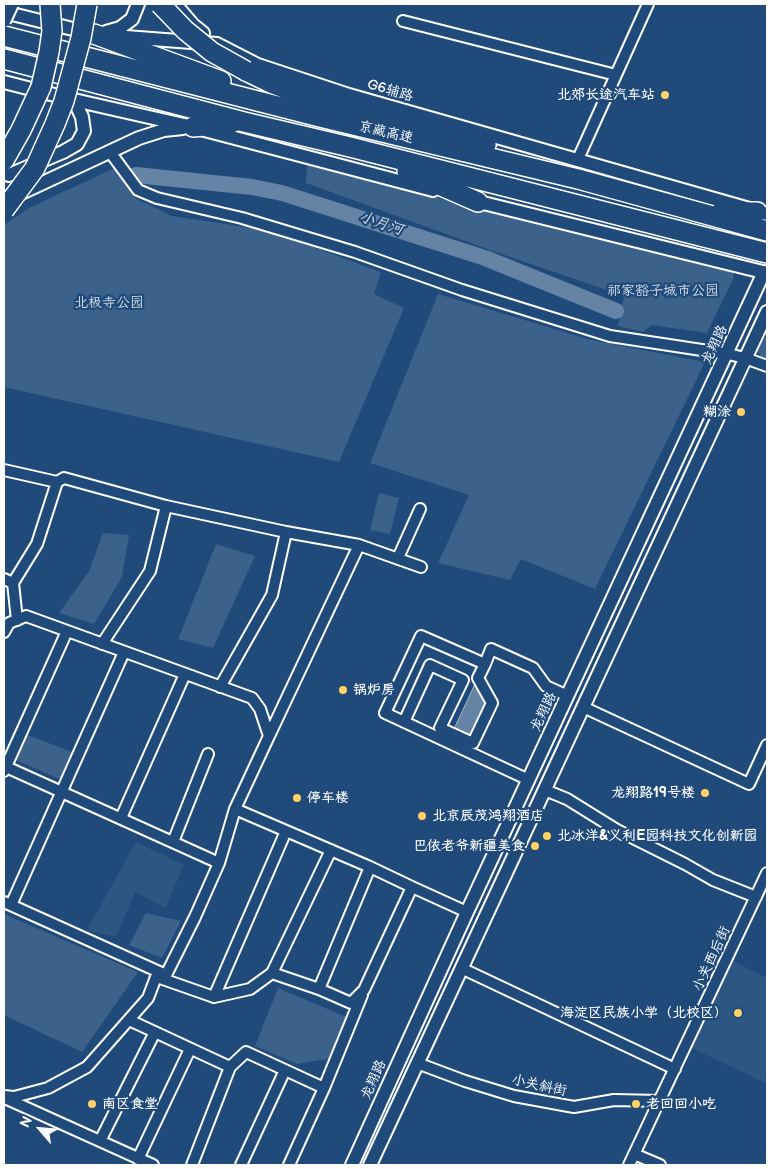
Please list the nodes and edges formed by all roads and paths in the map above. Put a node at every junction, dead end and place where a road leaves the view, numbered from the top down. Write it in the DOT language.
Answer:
graph roads {
  1 [pos="12,4"];
  2 [pos="50,4"];
  3 [pos="87,4"];
  4 [pos="138,4"];
  5 [pos="160,4"];
  6 [pos="175,4"];
  7 [pos="648,4"];
  8 [pos="4,12"];
  9 [pos="4,21"];
  10 [pos="403,21"];
  11 [pos="94,34"];
  12 [pos="4,36"];
  13 [pos="217,44"];
  14 [pos="4,59"];
  15 [pos="616,75"];
  16 [pos="4,82"];
  17 [pos="74,100"];
  18 [pos="316,116"];
  19 [pos="244,122"];
  20 [pos="193,127"];
  21 [pos="350,147"];
  22 [pos="110,152"];
  23 [pos="578,159"];
  24 [pos="4,160"];
  25 [pos="4,173"];
  26 [pos="578,179"];
  27 [pos="4,201"];
  28 [pos="478,202"];
  29 [pos="4,210"];
  30 [pos="696,212"];
  31 [pos="762,213"];
  32 [pos="767,231"];
  33 [pos="767,253"];
  34 [pos="766,273"];
  35 [pos="767,312"];
  36 [pos="728,354"];
  37 [pos="745,358"];
  38 [pos="767,366"];
  39 [pos="4,470"];
  40 [pos="57,482"];
  41 [pos="166,506"];
  42 [pos="420,509"];
  43 [pos="286,532"];
  44 [pos="359,544"];
  45 [pos="398,558"];
  46 [pos="421,566"];
  47 [pos="8,581"];
  48 [pos="18,620"];
  49 [pos="68,631"];
  50 [pos="4,632"];
  51 [pos="102,644"];
  52 [pos="124,652"];
  53 [pos="481,666"];
  54 [pos="186,674"];
  55 [pos="220,687"];
  56 [pos="568,696"];
  57 [pos="584,707"];
  58 [pos="404,722"];
  59 [pos="269,736"];
  60 [pos="767,745"];
  61 [pos="208,754"];
  62 [pos="5,768"];
  63 [pos="529,780"];
  64 [pos="545,790"];
  65 [pos="62,792"];
  66 [pos="235,808"];
  67 [pos="121,818"];
  68 [pos="286,831"];
  69 [pos="173,842"];
  70 [pos="331,850"];
  71 [pos="219,863"];
  72 [pos="370,867"];
  73 [pos="767,873"];
  74 [pos="412,887"];
  75 [pos="756,897"];
  76 [pos="7,904"];
  77 [pos="467,912"];
  78 [pos="461,968"];
  79 [pos="272,972"];
  80 [pos="161,976"];
  81 [pos="318,989"];
  82 [pos="364,990"];
  83 [pos="214,997"];
  84 [pos="129,1020"];
  85 [pos="156,1032"];
  86 [pos="190,1049"];
  87 [pos="417,1063"];
  88 [pos="230,1067"];
  89 [pos="675,1069"];
  90 [pos="285,1070"];
  91 [pos="324,1088"];
  92 [pos="4,1097"];
  93 [pos="660,1101"];
  94 [pos="100,1141"];
  95 [pos="634,1154"];
  96 [pos="138,1159"];
  97 [pos="153,1165"];
  98 [pos="192,1165"];
  99 [pos="241,1165"];
  100 [pos="289,1165"];
  101 [pos="352,1165"];
  102 [pos="370,1165"];
  103 [pos="629,1165"];
  104 [pos="660,1165"];
  1 -- 9 [label="street, bridge"];
  2 -- 24 [label="highway, bridge"];
  3 -- 29 [label="highway, bridge"];
  4 -- 11 [label="street"];
  5 -- 26 [label="highway, bridge"];
  6 -- 13 [label="street"];
  7 -- 15 [label="street"];
  8 -- 11 [label="street, G6辅路"];
  10 -- 15 [label="street"];
  11 -- 13 [label="street, G6辅路"];
  11 -- 18 [label="highway"];
  12 -- 18 [label="highway, 京藏高速"];
  13 -- 23 [label="street, G6辅路"];
  14 -- 19 [label="highway, 京藏高速"];
  15 -- 23 [label="street"];
  16 -- 17 [label="street"];
  17 -- 20 [label="street"];
  17 -- 25 [label="street"];
  18 -- 26 [label="highway, 京藏高速"];
  19 -- 20 [label="highway"];
  19 -- 21 [label="highway, 京藏高速"];
  20 -- 22 [label="street"];
  20 -- 28 [label="street"];
  21 -- 28 [label="highway"];
  21 -- 33 [label="highway, 京藏高速"];
  22 -- 27 [label="street"];
  22 -- 36 [label="street"];
  23 -- 31 [label="street, G6辅路"];
  26 -- 30 [label="highway, 京藏高速"];
  28 -- 34 [label="street"];
  30 -- 31 [label="highway"];
  30 -- 32 [label="highway, 京藏高速"];
  34 -- 36 [label="street, 龙翔路"];
  35 -- 37 [label="street"];
  36 -- 37 [label="street"];
  36 -- 56 [label="street, 龙翔路"];
  37 -- 38 [label="street"];
  37 -- 57 [label="street"];
  39 -- 40 [label="street"];
  40 -- 41 [label="street"];
  40 -- 47 [label="street"];
  41 -- 43 [label="street"];
  41 -- 51 [label="street"];
  42 -- 45 [label="street"];
  43 -- 44 [label="street"];
  43 -- 55 [label="street"];
  44 -- 45 [label="street"];
  44 -- 59 [label="street"];
  45 -- 46 [label="street"];
  47 -- 48 [label="street"];
  48 -- 49 [label="street"];
  48 -- 50 [label="street"];
  49 -- 51 [label="street"];
  49 -- 62 [label="street"];
  51 -- 52 [label="street"];
  52 -- 54 [label="street"];
  52 -- 65 [label="street"];
  53 -- 56 [label="street"];
  53 -- 58 [label="street"];
  53 -- 58 [label="street"];
  54 -- 55 [label="street"];
  54 -- 67 [label="street"];
  55 -- 59 [label="street"];
  56 -- 63 [label="street, 龙翔路"];
  57 -- 60 [label="street"];
  57 -- 64 [label="street"];
  58 -- 63 [label="street"];
  59 -- 66 [label="street"];
  61 -- 69 [label="street"];
  62 -- 65 [label="street"];
  63 -- 77 [label="street, 龙翔路"];
  64 -- 75 [label="street"];
  64 -- 78 [label="street"];
  65 -- 67 [label="street"];
  65 -- 76 [label="street"];
  66 -- 68 [label="street"];
  66 -- 71 [label="street"];
  67 -- 69 [label="street"];
  68 -- 70 [label="street"];
  68 -- 83 [label="street"];
  69 -- 71 [label="street"];
  70 -- 72 [label="street"];
  70 -- 79 [label="street"];
  71 -- 80 [label="street"];
  72 -- 74 [label="street"];
  72 -- 81 [label="street"];
  73 -- 75 [label="street, 小关西后街"];
  74 -- 77 [label="street"];
  74 -- 82 [label="street"];
  75 -- 89 [label="street, 小关西后街"];
  76 -- 80 [label="street"];
  77 -- 101 [label="street, 龙翔路"];
  78 -- 87 [label="street"];
  78 -- 89 [label="street"];
  79 -- 81 [label="street"];
  79 -- 83 [label="street"];
  80 -- 83 [label="street"];
  80 -- 84 [label="street"];
  81 -- 82 [label="street"];
  82 -- 91 [label="street"];
  84 -- 85 [label="street"];
  84 -- 92 [label="street"];
  85 -- 86 [label="street"];
  85 -- 94 [label="street"];
  86 -- 88 [label="street"];
  86 -- 96 [label="street"];
  87 -- 93 [label="street, 小关斜街"];
  87 -- 102 [label="street"];
  88 -- 90 [label="street"];
  88 -- 98 [label="street"];
  89 -- 93 [label="street, 小关西后街"];
  90 -- 91 [label="street"];
  90 -- 99 [label="street"];
  91 -- 100 [label="street"];
  92 -- 94 [label="street"];
  93 -- 95 [label="street, 小关西后街"];
  94 -- 96 [label="street"];
  95 -- 103 [label="street, 小关西后街"];
  95 -- 104 [label="street"];
  96 -- 97 [label="street"];
}
